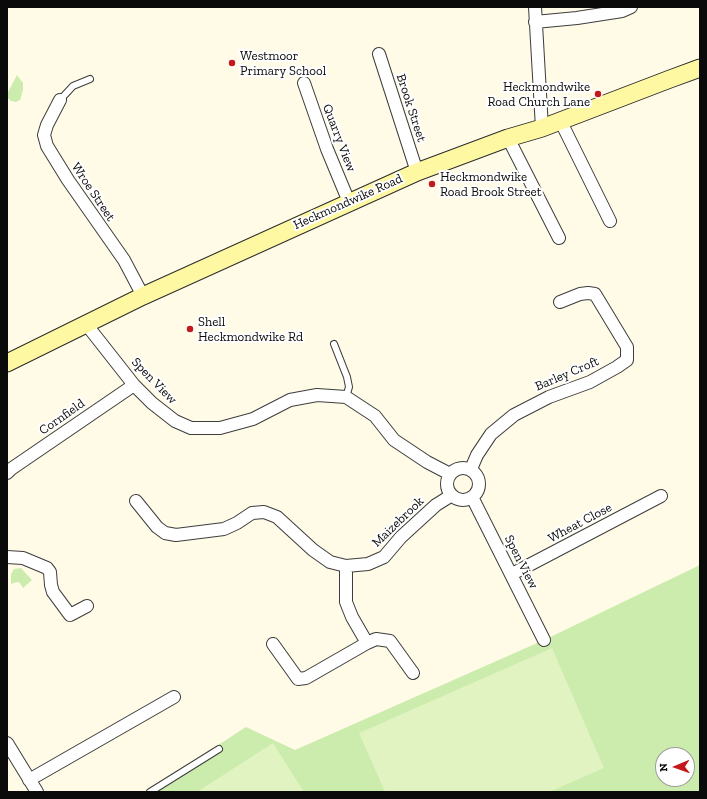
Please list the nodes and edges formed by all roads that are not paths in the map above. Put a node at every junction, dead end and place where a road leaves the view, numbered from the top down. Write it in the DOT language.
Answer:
graph roads {
  1 [pos="535,7"];
  2 [pos="631,7"];
  3 [pos="535,22"];
  4 [pos="379,54"];
  5 [pos="700,68"];
  6 [pos="90,79"];
  7 [pos="304,83"];
  8 [pos="60,100"];
  9 [pos="560,120"];
  10 [pos="542,128"];
  11 [pos="508,138"];
  12 [pos="417,172"];
  13 [pos="349,202"];
  14 [pos="610,221"];
  15 [pos="559,238"];
  16 [pos="143,296"];
  17 [pos="560,302"];
  18 [pos="86,324"];
  19 [pos="334,344"];
  20 [pos="9,358"];
  21 [pos="134,384"];
  22 [pos="346,397"];
  23 [pos="471,470"];
  24 [pos="7,473"];
  25 [pos="450,474"];
  26 [pos="452,495"];
  27 [pos="661,496"];
  28 [pos="472,497"];
  29 [pos="136,501"];
  30 [pos="7,557"];
  31 [pos="346,566"];
  32 [pos="512,574"];
  33 [pos="87,606"];
  34 [pos="544,640"];
  35 [pos="367,643"];
  36 [pos="273,644"];
  37 [pos="413,674"];
  38 [pos="174,697"];
  39 [pos="7,743"];
  40 [pos="219,749"];
  41 [pos="29,780"];
  42 [pos="36,792"];
  43 [pos="150,792"];
  1 -- 3 [label="street"];
  2 -- 3 [label="street"];
  3 -- 10 [label="street"];
  4 -- 12 [label="street, Brook Street"];
  5 -- 9 [label="main road, Heckmondwike Road"];
  6 -- 8 [label="lane"];
  7 -- 13 [label="street, Quarry View"];
  8 -- 16 [label="street, Wroe Street"];
  9 -- 10 [label="main road, Heckmondwike Road"];
  9 -- 14 [label="street"];
  10 -- 11 [label="main road, Heckmondwike Road"];
  11 -- 12 [label="main road, Heckmondwike Road"];
  11 -- 15 [label="street"];
  12 -- 13 [label="main road, Heckmondwike Road"];
  13 -- 16 [label="main road, Heckmondwike Road"];
  16 -- 18 [label="main road, Heckmondwike Road"];
  17 -- 23 [label="street, Barley Croft"];
  18 -- 20 [label="main road, Heckmondwike Road"];
  18 -- 21 [label="street, Spen View"];
  19 -- 22 [label="lane"];
  21 -- 22 [label="street, Spen View"];
  21 -- 24 [label="street, Cornfield"];
  22 -- 25 [label="street, Spen View"];
  23 -- 25 [label="street"];
  23 -- 28 [label="street"];
  25 -- 26 [label="street"];
  26 -- 28 [label="street"];
  26 -- 31 [label="street, Maizebrook"];
  27 -- 32 [label="street, Wheat Close"];
  28 -- 32 [label="street, Spen View"];
  29 -- 31 [label="street, Maizebrook"];
  30 -- 33 [label="street"];
  31 -- 35 [label="street"];
  32 -- 34 [label="street, Spen View"];
  35 -- 36 [label="street"];
  35 -- 37 [label="street"];
  38 -- 41 [label="street"];
  39 -- 41 [label="street"];
  40 -- 43 [label="lane"];
  41 -- 42 [label="street"];
}
